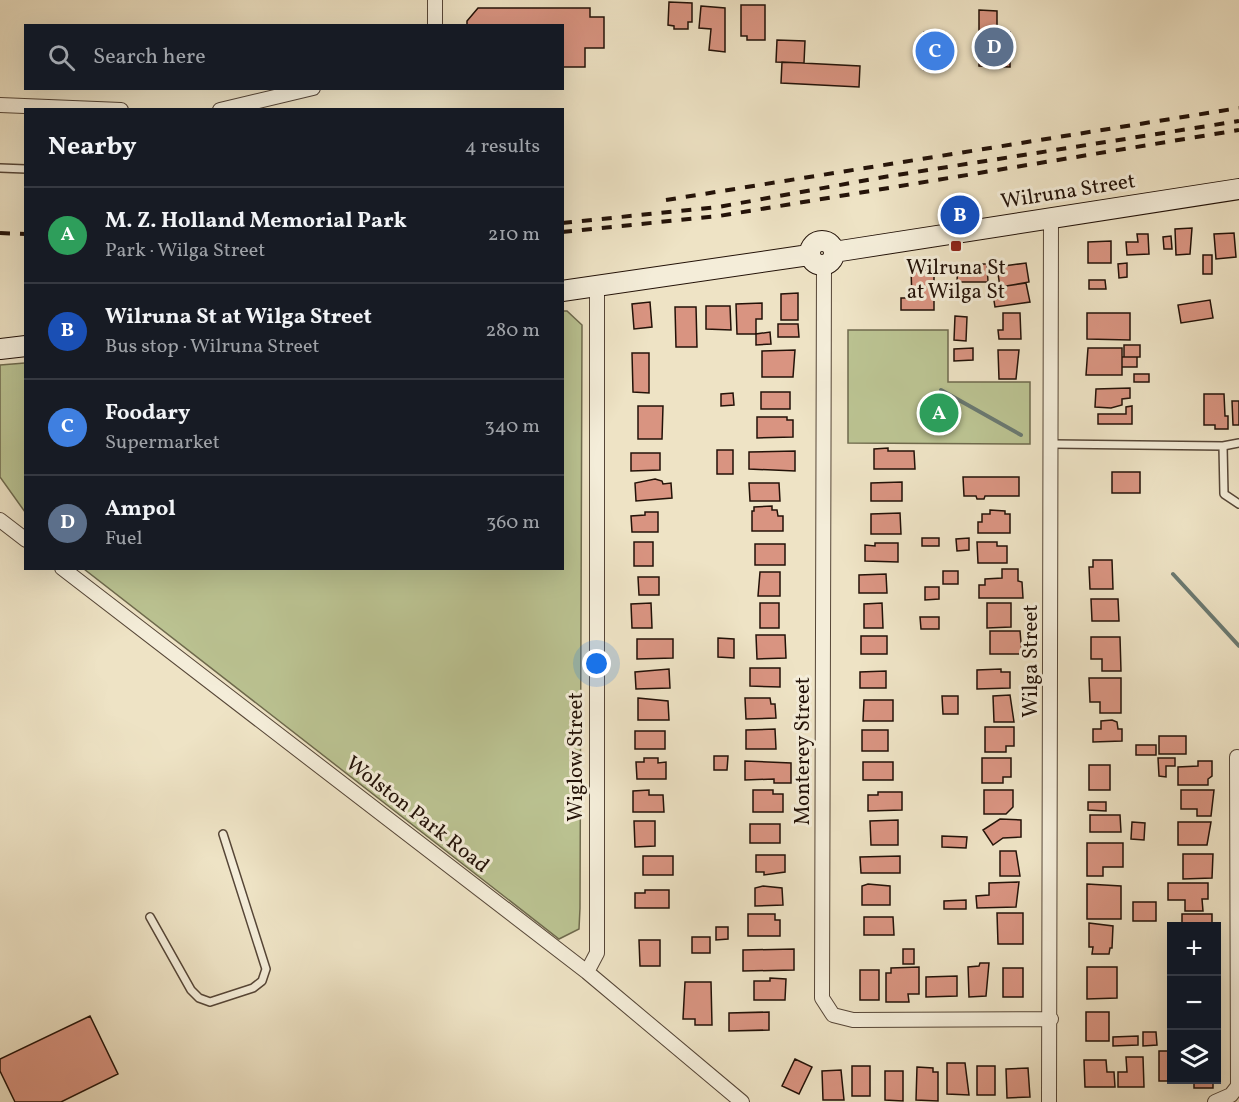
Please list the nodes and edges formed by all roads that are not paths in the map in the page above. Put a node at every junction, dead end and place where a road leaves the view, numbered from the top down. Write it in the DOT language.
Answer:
graph roads {
  1 [pos="435,0"];
  2 [pos="435,24"];
  3 [pos="305,90"];
  4 [pos="0,105"];
  5 [pos="73,108"];
  6 [pos="228,108"];
  7 [pos="0,168"];
  8 [pos="24,169"];
  9 [pos="1239,189"];
  10 [pos="1051,219"];
  11 [pos="823,257"];
  12 [pos="597,287"];
  13 [pos="564,291"];
  14 [pos="24,346"];
  15 [pos="0,349"];
  16 [pos="1239,442"];
  17 [pos="1053,444"];
  18 [pos="1223,446"];
  19 [pos="1239,504"];
  20 [pos="0,520"];
  21 [pos="24,538"];
  22 [pos="65,570"];
  23 [pos="1237,757"];
  24 [pos="223,834"];
  25 [pos="1238,894"];
  26 [pos="150,916"];
  27 [pos="586,972"];
  28 [pos="1051,1019"];
  29 [pos="1239,1046"];
  30 [pos="742,1102"];
  31 [pos="1049,1102"];
  32 [pos="1215,1102"];
  1 -- 2 [label="street"];
  3 -- 6 [label="street"];
  4 -- 5 [label="street"];
  7 -- 8 [label="lane"];
  9 -- 10 [label="main road, Wilruna Street"];
  10 -- 11 [label="main road, Wilruna Street"];
  10 -- 17 [label="street, Wilga Street"];
  11 -- 12 [label="main road, Wilruna Street"];
  11 -- 28 [label="street, Monterey Street"];
  12 -- 13 [label="main road, Wilruna Street"];
  12 -- 27 [label="street, Wiglow Street"];
  14 -- 15 [label="main road"];
  16 -- 18 [label="lane"];
  17 -- 18 [label="lane"];
  17 -- 28 [label="street, Wilga Street"];
  18 -- 19 [label="lane"];
  20 -- 21 [label="street"];
  22 -- 27 [label="street, Wolston Park Road"];
  23 -- 25 [label="street"];
  24 -- 26 [label="lane"];
  25 -- 29 [label="street"];
  27 -- 30 [label="street, Wolston Park Road"];
  28 -- 31 [label="street, Wilga Street"];
  29 -- 32 [label="street"];
}
